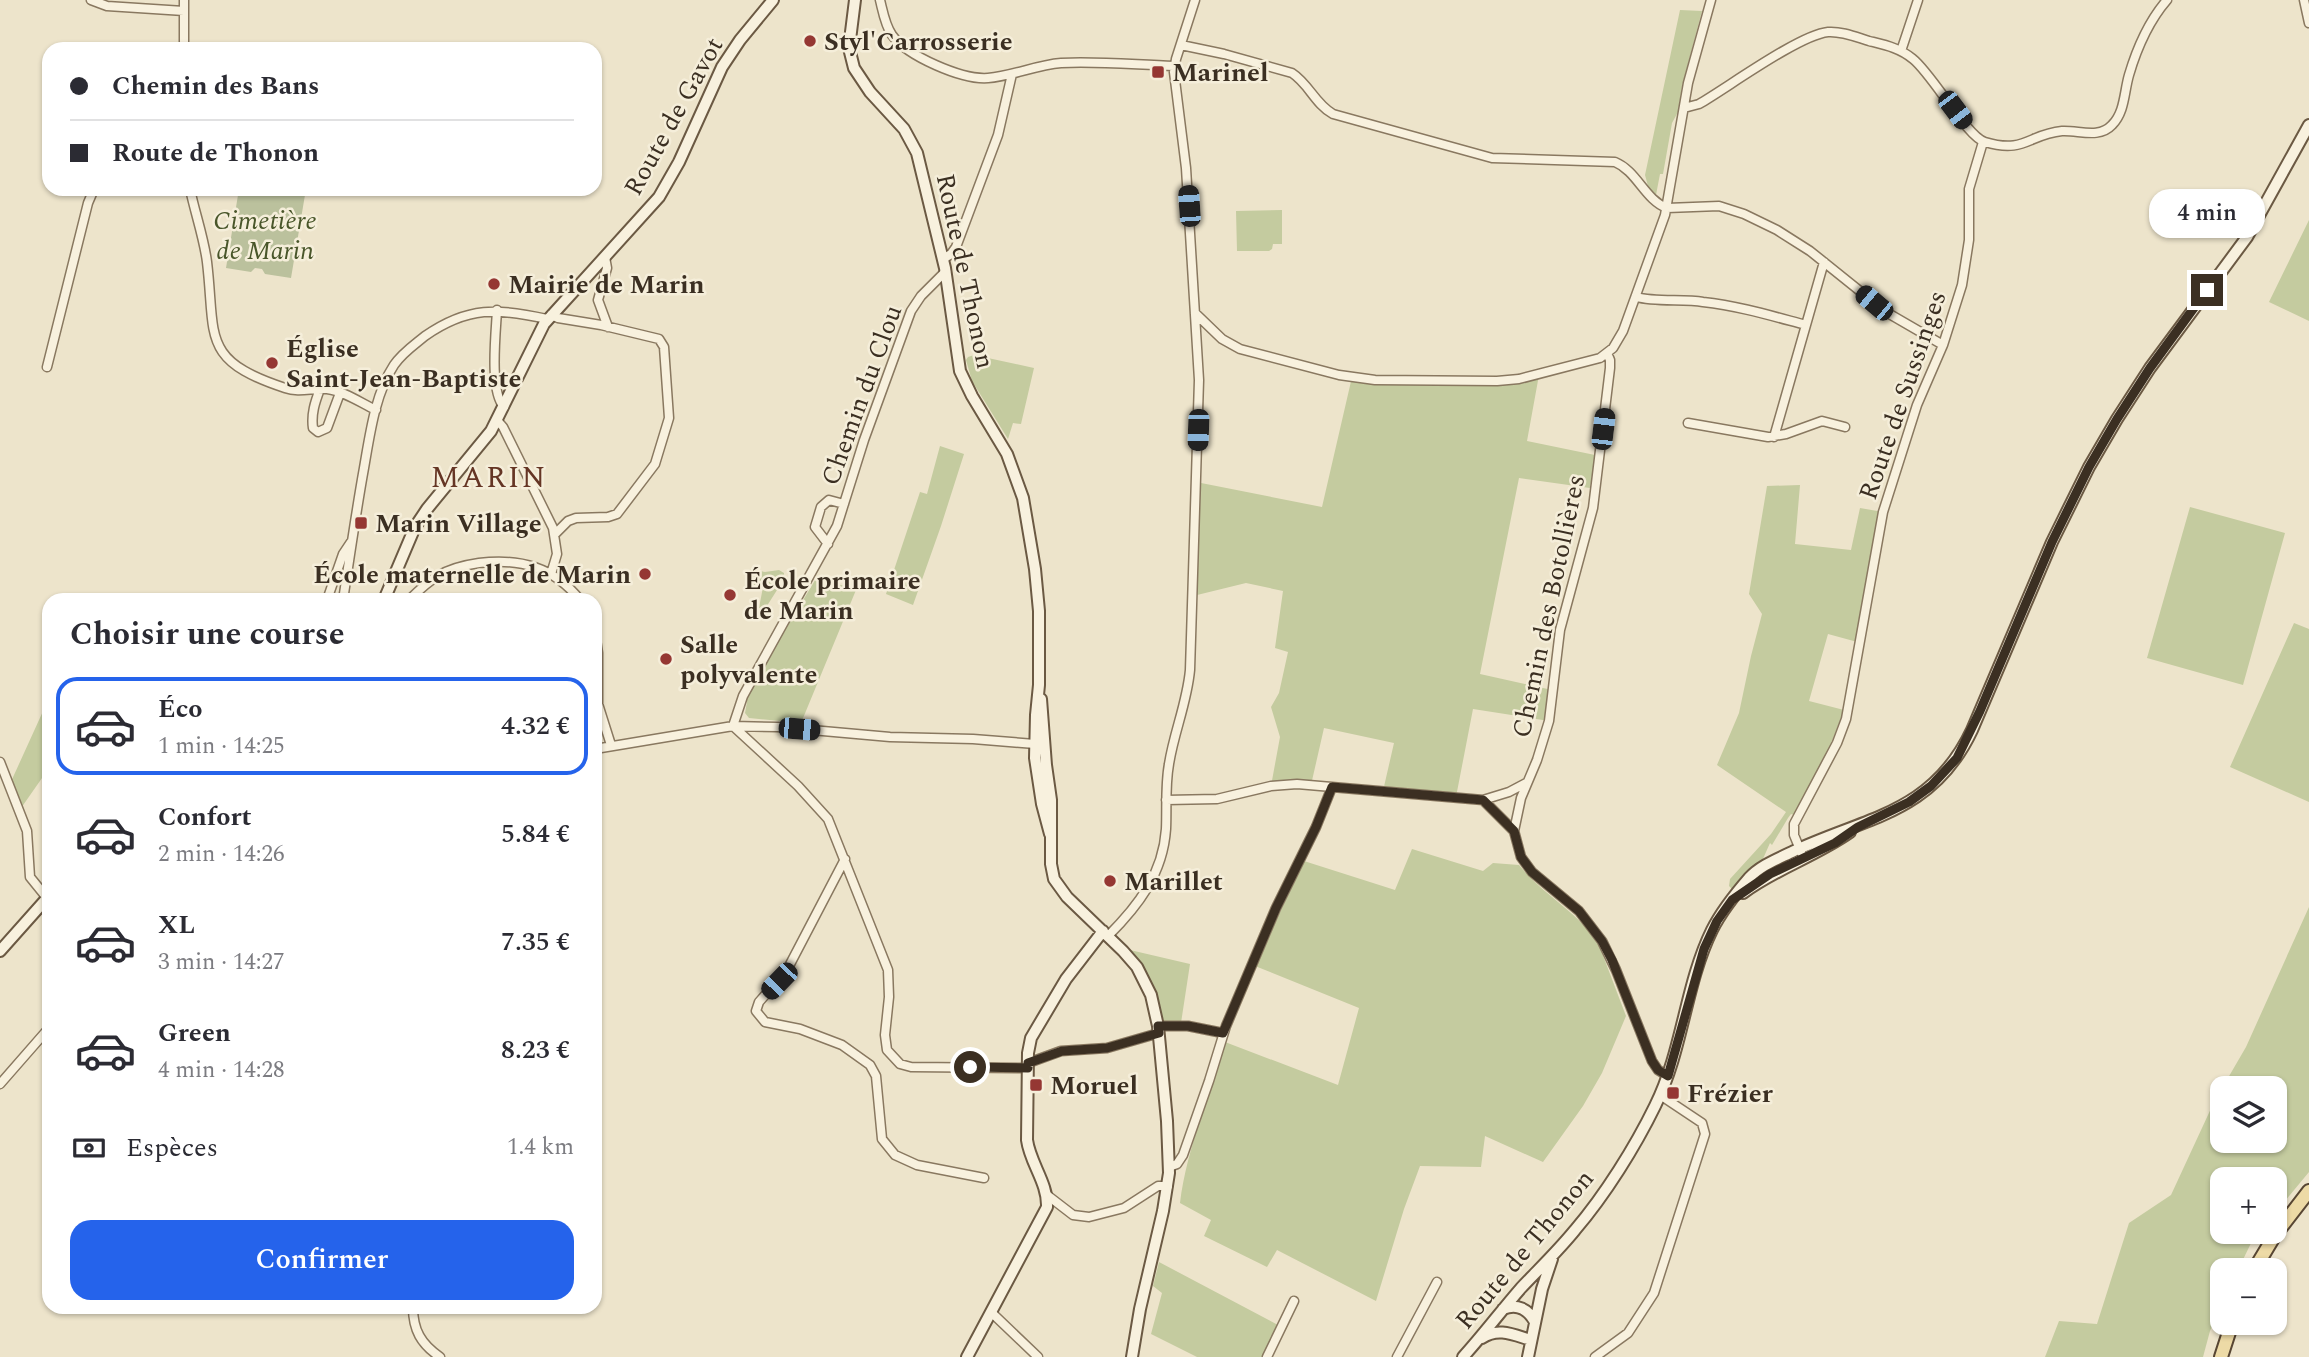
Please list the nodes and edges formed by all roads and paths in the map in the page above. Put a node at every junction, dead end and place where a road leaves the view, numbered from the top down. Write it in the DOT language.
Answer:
graph roads {
  1 [pos="91,0"];
  2 [pos="184,0"];
  3 [pos="773,0"];
  4 [pos="855,0"];
  5 [pos="880,0"];
  6 [pos="1195,0"];
  7 [pos="1711,0"];
  8 [pos="1918,0"];
  9 [pos="2167,0"];
  10 [pos="2304,0"];
  11 [pos="184,11"];
  12 [pos="2309,23"];
  13 [pos="184,42"];
  14 [pos="1181,45"];
  15 [pos="1901,51"];
  16 [pos="1174,66"];
  17 [pos="1012,74"];
  18 [pos="1684,107"];
  19 [pos="2309,125"];
  20 [pos="1983,142"];
  21 [pos="91,196"];
  22 [pos="192,196"];
  23 [pos="1667,208"];
  24 [pos="605,257"];
  25 [pos="943,259"];
  26 [pos="1824,262"];
  27 [pos="946,271"];
  28 [pos="1637,296"];
  29 [pos="497,310"];
  30 [pos="1195,313"];
  31 [pos="549,317"];
  32 [pos="1806,325"];
  33 [pos="608,327"];
  34 [pos="1943,345"];
  35 [pos="1607,353"];
  36 [pos="47,367"];
  37 [pos="320,389"];
  38 [pos="340,393"];
  39 [pos="504,407"];
  40 [pos="376,410"];
  41 [pos="497,420"];
  42 [pos="1688,423"];
  43 [pos="1845,427"];
  44 [pos="1774,437"];
  45 [pos="844,504"];
  46 [pos="555,534"];
  47 [pos="351,542"];
  48 [pos="828,544"];
  49 [pos="551,574"];
  50 [pos="329,593"];
  51 [pos="344,593"];
  52 [pos="386,593"];
  53 [pos="418,593"];
  54 [pos="574,593"];
  55 [pos="602,717"];
  56 [pos="733,726"];
  57 [pos="611,745"];
  58 [pos="1039,745"];
  59 [pos="602,747"];
  60 [pos="0,762"];
  61 [pos="1527,783"];
  62 [pos="1332,787"];
  63 [pos="1166,800"];
  64 [pos="1483,800"];
  65 [pos="1514,831"];
  66 [pos="1802,853"];
  67 [pos="845,859"];
  68 [pos="42,890"];
  69 [pos="42,904"];
  70 [pos="1106,934"];
  71 [pos="0,951"];
  72 [pos="1158,1029"];
  73 [pos="1223,1033"];
  74 [pos="42,1036"];
  75 [pos="1028,1065"];
  76 [pos="1668,1076"];
  77 [pos="0,1084"];
  78 [pos="1660,1096"];
  79 [pos="1169,1167"];
  80 [pos="984,1178"];
  81 [pos="1168,1186"];
  82 [pos="2309,1191"];
  83 [pos="1047,1195"];
  84 [pos="1560,1248"];
  85 [pos="2261,1258"];
  86 [pos="1437,1282"];
  87 [pos="1294,1301"];
  88 [pos="1502,1311"];
  89 [pos="992,1313"];
  90 [pos="413,1314"];
  91 [pos="1535,1322"];
  92 [pos="2228,1335"];
  93 [pos="1531,1339"];
  94 [pos="1477,1342"];
  95 [pos="440,1357"];
  96 [pos="967,1357"];
  97 [pos="1038,1357"];
  98 [pos="1132,1357"];
  99 [pos="1267,1357"];
  100 [pos="1396,1357"];
  101 [pos="1463,1357"];
  102 [pos="1528,1357"];
  103 [pos="1595,1357"];
  104 [pos="2221,1357"];
  1 -- 11 [label="street"];
  2 -- 11 [label="street"];
  3 -- 24 [label="street, Route de Gavot"];
  4 -- 25 [label="street, Route de Thonon"];
  5 -- 17 [label="street"];
  6 -- 14 [label="street"];
  7 -- 18 [label="street"];
  8 -- 15 [label="street"];
  9 -- 20 [label="street"];
  10 -- 12 [label="street"];
  11 -- 13 [label="street"];
  14 -- 16 [label="street"];
  14 -- 23 [label="street"];
  15 -- 18 [label="street"];
  15 -- 20 [label="street"];
  16 -- 17 [label="street"];
  16 -- 30 [label="street"];
  17 -- 25 [label="street"];
  18 -- 23 [label="street"];
  19 -- 66 [label="street, Route de Thonon"];
  20 -- 34 [label="street, Route de Sussinges"];
  21 -- 36 [label="street"];
  22 -- 37 [label="street"];
  23 -- 26 [label="street"];
  23 -- 28 [label="street"];
  24 -- 31 [label="street, Route de Gavot"];
  24 -- 33 [label="street"];
  25 -- 27 [label="street, Route de Thonon"];
  26 -- 32 [label="street"];
  26 -- 34 [label="street"];
  27 -- 45 [label="street, Chemin du Clou"];
  27 -- 58 [label="street, Route de Thonon"];
  28 -- 32 [label="street"];
  28 -- 35 [label="street"];
  29 -- 31 [label="street"];
  29 -- 39 [label="street"];
  29 -- 40 [label="street"];
  30 -- 35 [label="street"];
  30 -- 63 [label="street"];
  31 -- 33 [label="street"];
  31 -- 39 [label="street, Route de Gavot"];
  32 -- 44 [label="street"];
  33 -- 46 [label="street"];
  34 -- 66 [label="street, Route de Sussinges"];
  35 -- 61 [label="street, Chemin des Botollières"];
  37 -- 38 [label="street"];
  37 -- 38 [label="street"];
  38 -- 40 [label="street"];
  39 -- 41 [label="street, Route de Gavot"];
  40 -- 47 [label="street"];
  41 -- 46 [label="street"];
  41 -- 52 [label="street, Route de Gavot"];
  42 -- 44 [label="street"];
  43 -- 44 [label="street"];
  45 -- 48 [label="street, Chemin du Clou"];
  45 -- 48 [label="street, Chemin du Clou"];
  46 -- 49 [label="street"];
  47 -- 50 [label="street"];
  47 -- 51 [label="street"];
  48 -- 56 [label="street, Chemin du Clou"];
  49 -- 53 [label="street"];
  49 -- 54 [label="street"];
  55 -- 57 [label="street"];
  56 -- 57 [label="street"];
  56 -- 58 [label="street"];
  56 -- 67 [label="street"];
  57 -- 59 [label="street"];
  58 -- 70 [label="street, Route de Thonon"];
  60 -- 68 [label="street"];
  61 -- 64 [label="street"];
  61 -- 65 [label="street, Chemin des Botollières"];
  62 -- 63 [label="street"];
  62 -- 64 [label="street"];
  62 -- 73 [label="street"];
  63 -- 70 [label="street"];
  64 -- 65 [label="street"];
  65 -- 76 [label="street"];
  66 -- 76 [label="street, Route de Thonon"];
  67 -- 75 [label="street"];
  67 -- 80 [label="street"];
  69 -- 71 [label="street"];
  70 -- 72 [label="street, Route de Thonon"];
  70 -- 75 [label="street"];
  72 -- 73 [label="street"];
  72 -- 75 [label="street"];
  72 -- 79 [label="street, Route de Thonon"];
  73 -- 79 [label="street"];
  74 -- 77 [label="street"];
  75 -- 83 [label="street"];
  76 -- 78 [label="street, Route de Thonon"];
  78 -- 84 [label="street, Route de Thonon"];
  78 -- 103 [label="street"];
  79 -- 81 [label="street, Route de Thonon"];
  81 -- 83 [label="street"];
  81 -- 98 [label="street, Route de Thonon"];
  82 -- 85 [label="main road"];
  83 -- 89 [label="street"];
  84 -- 88 [label="street, Route de Thonon"];
  84 -- 91 [label="street"];
  86 -- 100 [label="street"];
  87 -- 99 [label="street"];
  88 -- 91 [label="street"];
  88 -- 94 [label="street, Route de Thonon"];
  89 -- 96 [label="street"];
  89 -- 97 [label="street"];
  90 -- 95 [label="street"];
  91 -- 93 [label="street"];
  92 -- 104 [label="main road"];
  93 -- 94 [label="street"];
  93 -- 102 [label="street"];
  94 -- 101 [label="street, Route de Thonon"];
}
